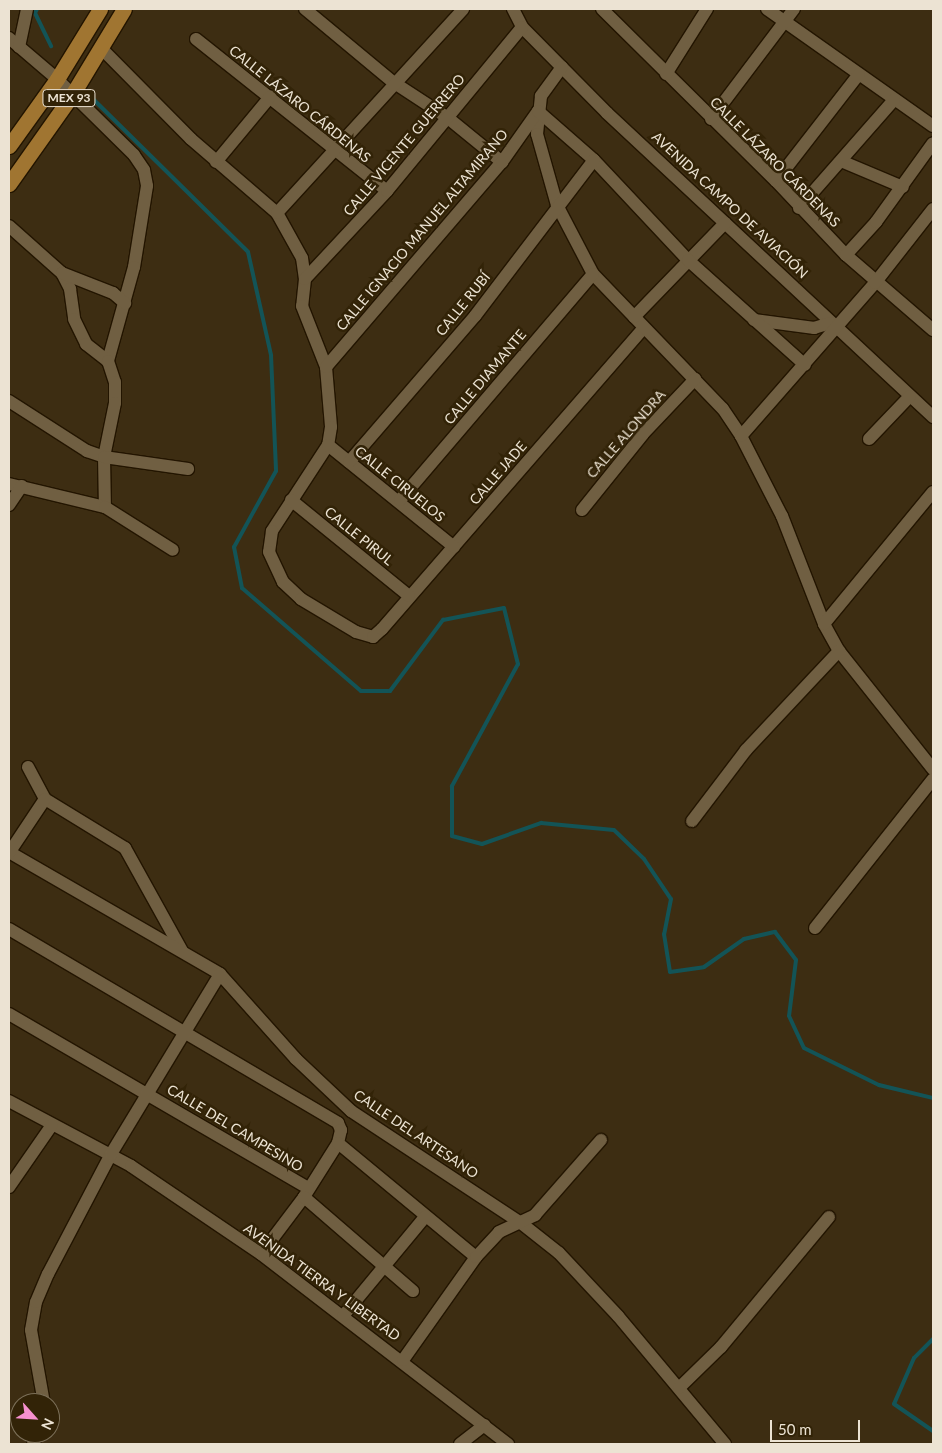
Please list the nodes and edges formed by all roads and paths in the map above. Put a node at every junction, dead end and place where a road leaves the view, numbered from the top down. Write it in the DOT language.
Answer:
graph roads {
  1 [pos="27,9"];
  2 [pos="100,9"];
  3 [pos="124,9"];
  4 [pos="305,9"];
  5 [pos="464,9"];
  6 [pos="514,9"];
  7 [pos="602,9"];
  8 [pos="707,9"];
  9 [pos="767,9"];
  10 [pos="794,9"];
  11 [pos="787,22"];
  12 [pos="522,27"];
  13 [pos="9,38"];
  14 [pos="196,39"];
  15 [pos="19,47"];
  16 [pos="101,48"];
  17 [pos="562,67"];
  18 [pos="666,74"];
  19 [pos="859,74"];
  20 [pos="57,79"];
  21 [pos="393,82"];
  22 [pos="72,95"];
  23 [pos="270,97"];
  24 [pos="894,100"];
  25 [pos="538,110"];
  26 [pos="448,118"];
  27 [pos="712,118"];
  28 [pos="933,126"];
  29 [pos="933,143"];
  30 [pos="9,146"];
  31 [pos="333,151"];
  32 [pos="594,160"];
  33 [pos="841,161"];
  34 [pos="216,162"];
  35 [pos="502,162"];
  36 [pos="776,181"];
  37 [pos="9,184"];
  38 [pos="903,186"];
  39 [pos="387,191"];
  40 [pos="557,205"];
  41 [pos="800,208"];
  42 [pos="933,209"];
  43 [pos="277,213"];
  44 [pos="725,223"];
  45 [pos="9,226"];
  46 [pos="846,255"];
  47 [pos="688,260"];
  48 [pos="62,273"];
  49 [pos="593,274"];
  50 [pos="306,279"];
  51 [pos="875,282"];
  52 [pos="125,304"];
  53 [pos="634,317"];
  54 [pos="754,320"];
  55 [pos="832,325"];
  56 [pos="644,328"];
  57 [pos="933,330"];
  58 [pos="108,361"];
  59 [pos="804,365"];
  60 [pos="326,367"];
  61 [pos="695,379"];
  62 [pos="910,396"];
  63 [pos="9,401"];
  64 [pos="932,414"];
  65 [pos="741,436"];
  66 [pos="869,439"];
  67 [pos="328,445"];
  68 [pos="104,457"];
  69 [pos="349,462"];
  70 [pos="188,469"];
  71 [pos="9,484"];
  72 [pos="22,486"];
  73 [pos="933,492"];
  74 [pos="291,500"];
  75 [pos="400,500"];
  76 [pos="9,505"];
  77 [pos="105,508"];
  78 [pos="582,510"];
  79 [pos="454,547"];
  80 [pos="173,550"];
  81 [pos="409,596"];
  82 [pos="824,624"];
  83 [pos="838,651"];
  84 [pos="28,768"];
  85 [pos="933,769"];
  86 [pos="933,779"];
  87 [pos="45,799"];
  88 [pos="692,822"];
  89 [pos="9,852"];
  90 [pos="815,928"];
  91 [pos="9,929"];
  92 [pos="182,951"];
  93 [pos="220,974"];
  94 [pos="9,1014"];
  95 [pos="184,1031"];
  96 [pos="147,1093"];
  97 [pos="9,1101"];
  98 [pos="52,1125"];
  99 [pos="601,1140"];
  100 [pos="338,1143"];
  101 [pos="111,1154"];
  102 [pos="9,1187"];
  103 [pos="306,1193"];
  104 [pos="425,1217"];
  105 [pos="829,1217"];
  106 [pos="521,1222"];
  107 [pos="261,1254"];
  108 [pos="476,1257"];
  109 [pos="386,1266"];
  110 [pos="413,1291"];
  111 [pos="342,1316"];
  112 [pos="403,1360"];
  113 [pos="679,1388"];
  114 [pos="42,1393"];
  115 [pos="484,1425"];
  116 [pos="460,1444"];
  117 [pos="508,1444"];
  118 [pos="725,1444"];
  1 -- 15 [label="street"];
  2 -- 20 [label="main road, MEX 93"];
  3 -- 16 [label="main road, MEX 93"];
  4 -- 21 [label="street"];
  5 -- 21 [label="street"];
  6 -- 12 [label="street, AVENIDA CAMPO DE AVIACIÓN"];
  7 -- 18 [label="street, CALLE LÁZARO CÁRDENAS"];
  8 -- 18 [label="street"];
  9 -- 11 [label="street"];
  10 -- 11 [label="street"];
  11 -- 19 [label="street"];
  11 -- 27 [label="street"];
  12 -- 17 [label="street, AVENIDA CAMPO DE AVIACIÓN"];
  12 -- 26 [label="street, CALLE VICENTE GUERRERO"];
  13 -- 15 [label="street"];
  14 -- 23 [label="street, CALLE LÁZARO CÁRDENAS"];
  15 -- 20 [label="street"];
  16 -- 22 [label="main road, MEX 93"];
  16 -- 34 [label="street"];
  17 -- 25 [label="street"];
  17 -- 44 [label="street, AVENIDA CAMPO DE AVIACIÓN"];
  18 -- 27 [label="street, CALLE LÁZARO CÁRDENAS"];
  19 -- 24 [label="street"];
  19 -- 36 [label="street"];
  20 -- 22 [label="street"];
  20 -- 30 [label="main road, MEX 93"];
  21 -- 26 [label="street"];
  21 -- 31 [label="street"];
  22 -- 37 [label="main road, MEX 93"];
  22 -- 52 [label="street"];
  23 -- 31 [label="street, CALLE LÁZARO CÁRDENAS"];
  23 -- 34 [label="street"];
  24 -- 28 [label="street"];
  24 -- 33 [label="street"];
  25 -- 32 [label="street"];
  25 -- 35 [label="street, CALLE IGNACIO MANUEL ALTAMIRANO"];
  25 -- 40 [label="street"];
  26 -- 35 [label="street"];
  26 -- 39 [label="street, CALLE VICENTE GUERRERO"];
  27 -- 36 [label="street, CALLE LÁZARO CÁRDENAS"];
  29 -- 38 [label="street"];
  31 -- 39 [label="street, CALLE LÁZARO CÁRDENAS"];
  31 -- 43 [label="street"];
  32 -- 40 [label="street, CALLE RUBÍ"];
  32 -- 47 [label="street"];
  33 -- 38 [label="street"];
  33 -- 41 [label="street"];
  34 -- 43 [label="street"];
  35 -- 60 [label="street, CALLE IGNACIO MANUEL ALTAMIRANO"];
  36 -- 41 [label="street, CALLE LÁZARO CÁRDENAS"];
  38 -- 46 [label="street"];
  39 -- 50 [label="street, CALLE VICENTE GUERRERO"];
  40 -- 49 [label="street"];
  40 -- 69 [label="street, CALLE RUBÍ"];
  41 -- 46 [label="street, CALLE LÁZARO CÁRDENAS"];
  42 -- 51 [label="street"];
  43 -- 50 [label="street"];
  44 -- 47 [label="street"];
  44 -- 55 [label="street, AVENIDA CAMPO DE AVIACIÓN"];
  45 -- 48 [label="street"];
  46 -- 51 [label="street, CALLE LÁZARO CÁRDENAS"];
  47 -- 53 [label="street"];
  47 -- 54 [label="street"];
  48 -- 52 [label="street"];
  48 -- 58 [label="street"];
  49 -- 53 [label="street"];
  49 -- 75 [label="street, CALLE DIAMANTE"];
  50 -- 60 [label="street"];
  51 -- 55 [label="street"];
  51 -- 57 [label="street, CALLE LÁZARO CÁRDENAS"];
  52 -- 58 [label="street"];
  53 -- 56 [label="street"];
  54 -- 55 [label="street"];
  54 -- 59 [label="street"];
  55 -- 59 [label="street"];
  55 -- 62 [label="street, AVENIDA CAMPO DE AVIACIÓN"];
  56 -- 61 [label="street"];
  56 -- 79 [label="street, CALLE JADE"];
  58 -- 68 [label="street"];
  59 -- 65 [label="street"];
  60 -- 67 [label="street"];
  61 -- 65 [label="street"];
  61 -- 78 [label="street, CALLE ALONDRA"];
  62 -- 64 [label="street, AVENIDA CAMPO DE AVIACIÓN"];
  62 -- 66 [label="street"];
  63 -- 68 [label="street"];
  65 -- 82 [label="street"];
  67 -- 69 [label="street, CALLE CIRUELOS"];
  67 -- 74 [label="street"];
  68 -- 70 [label="street"];
  68 -- 77 [label="street"];
  69 -- 75 [label="street, CALLE CIRUELOS"];
  71 -- 72 [label="street"];
  72 -- 76 [label="street"];
  72 -- 77 [label="street"];
  73 -- 82 [label="street"];
  74 -- 81 [label="street, CALLE PIRUL"];
  74 -- 81 [label="street, CALLE JADE"];
  75 -- 79 [label="street, CALLE CIRUELOS"];
  77 -- 80 [label="street"];
  79 -- 81 [label="street, CALLE JADE"];
  82 -- 83 [label="street"];
  83 -- 85 [label="street"];
  83 -- 88 [label="street"];
  84 -- 87 [label="street"];
  86 -- 90 [label="street"];
  87 -- 89 [label="street"];
  87 -- 92 [label="street"];
  89 -- 92 [label="street, CALLE DEL ARTESANO"];
  91 -- 95 [label="street"];
  92 -- 93 [label="street, CALLE DEL ARTESANO"];
  93 -- 95 [label="street"];
  93 -- 106 [label="street, CALLE DEL ARTESANO"];
  94 -- 96 [label="street, CALLE DEL CAMPESINO"];
  95 -- 96 [label="street"];
  95 -- 100 [label="street"];
  96 -- 101 [label="street"];
  96 -- 103 [label="street, CALLE DEL CAMPESINO"];
  97 -- 98 [label="street, AVENIDA TIERRA Y LIBERTAD"];
  98 -- 101 [label="street, AVENIDA TIERRA Y LIBERTAD"];
  98 -- 102 [label="street"];
  99 -- 106 [label="street"];
  100 -- 103 [label="street"];
  100 -- 104 [label="street"];
  101 -- 107 [label="street, AVENIDA TIERRA Y LIBERTAD"];
  101 -- 114 [label="street"];
  103 -- 107 [label="street"];
  103 -- 109 [label="street, CALLE DEL CAMPESINO"];
  104 -- 108 [label="street"];
  104 -- 109 [label="street"];
  105 -- 113 [label="street"];
  106 -- 108 [label="street"];
  106 -- 113 [label="street, CALLE DEL ARTESANO"];
  107 -- 111 [label="street, AVENIDA TIERRA Y LIBERTAD"];
  108 -- 112 [label="street"];
  109 -- 110 [label="street, CALLE DEL CAMPESINO"];
  109 -- 111 [label="street"];
  111 -- 112 [label="street, AVENIDA TIERRA Y LIBERTAD"];
  112 -- 115 [label="street, AVENIDA TIERRA Y LIBERTAD"];
  113 -- 118 [label="street, CALLE DEL ARTESANO"];
  115 -- 116 [label="street"];
  115 -- 117 [label="street, AVENIDA TIERRA Y LIBERTAD"];
}
